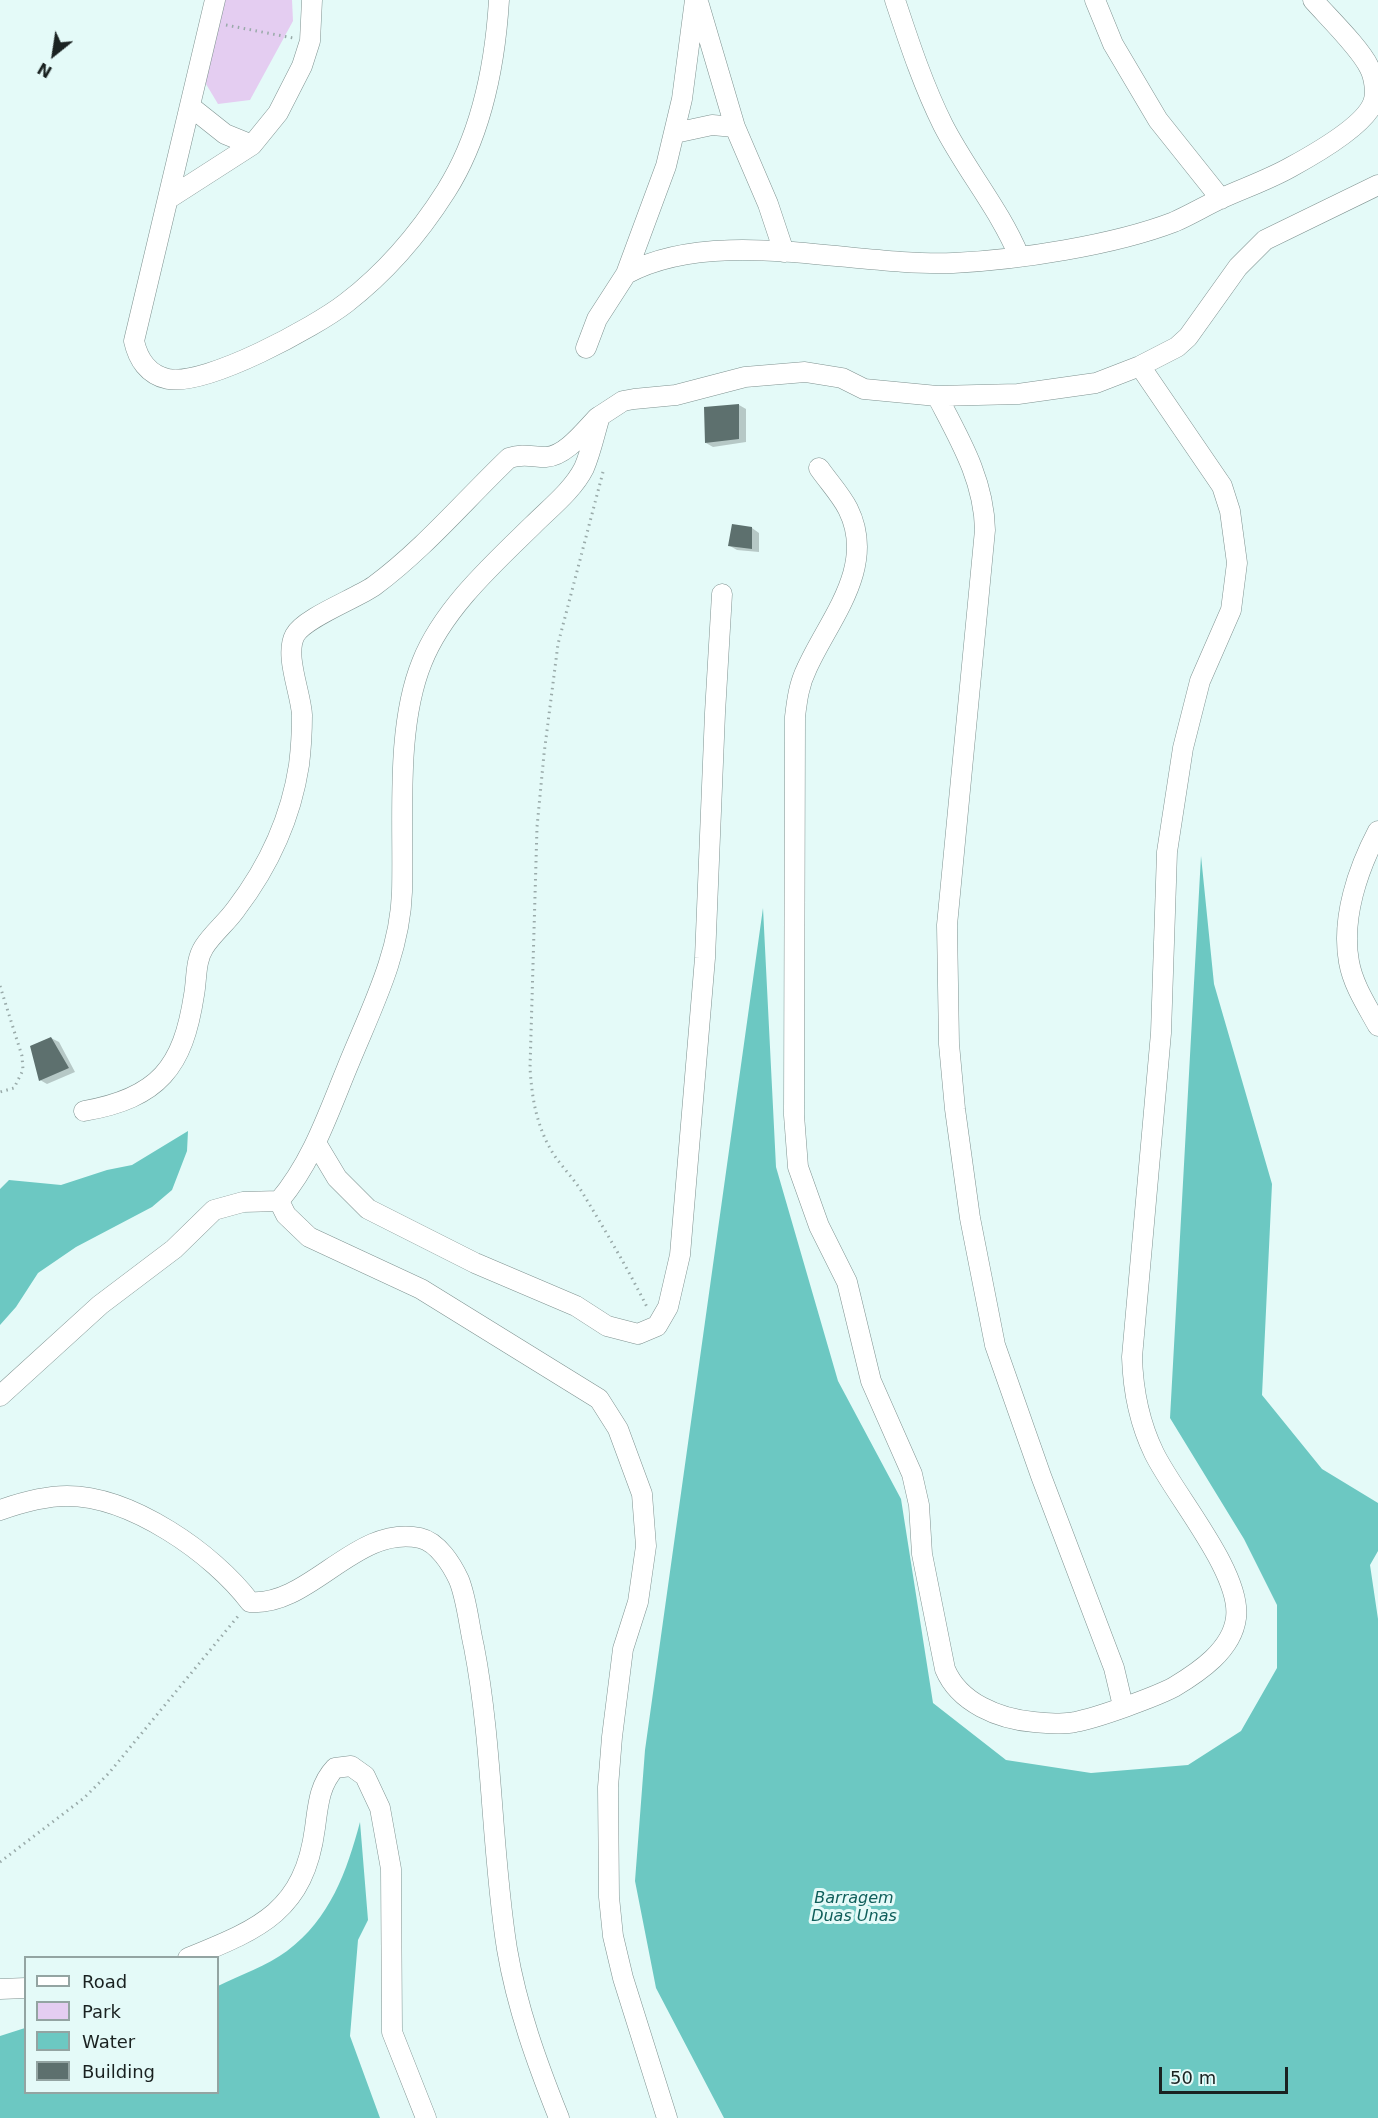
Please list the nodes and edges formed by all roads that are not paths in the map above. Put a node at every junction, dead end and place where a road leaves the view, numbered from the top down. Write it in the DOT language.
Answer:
graph roads {
  1 [pos="215,0"];
  2 [pos="312,0"];
  3 [pos="499,0"];
  4 [pos="696,0"];
  5 [pos="895,0"];
  6 [pos="1095,0"];
  7 [pos="1313,0"];
  8 [pos="191,107"];
  9 [pos="735,127"];
  10 [pos="675,133"];
  11 [pos="252,145"];
  12 [pos="1378,185"];
  13 [pos="168,198"];
  14 [pos="1221,198"];
  15 [pos="784,252"];
  16 [pos="1019,256"];
  17 [pos="626,274"];
  18 [pos="586,348"];
  19 [pos="1140,366"];
  20 [pos="938,396"];
  21 [pos="600,416"];
  22 [pos="819,468"];
  23 [pos="723,594"];
  24 [pos="1378,831"];
  25 [pos="1378,1026"];
  26 [pos="84,1111"];
  27 [pos="316,1143"];
  28 [pos="279,1201"];
  29 [pos="0,1396"];
  30 [pos="0,1510"];
  31 [pos="1123,1706"];
  32 [pos="193,1956"];
  33 [pos="24,1988"];
  34 [pos="0,1989"];
  35 [pos="426,2118"];
  36 [pos="559,2118"];
  37 [pos="667,2118"];
  1 -- 8 [label="street"];
  2 -- 11 [label="street"];
  3 -- 13 [label="street"];
  4 -- 9 [label="street"];
  4 -- 10 [label="street"];
  5 -- 16 [label="street"];
  6 -- 14 [label="street"];
  7 -- 14 [label="street"];
  8 -- 11 [label="street"];
  8 -- 13 [label="street"];
  9 -- 10 [label="street"];
  9 -- 15 [label="street"];
  10 -- 17 [label="street"];
  11 -- 13 [label="street"];
  12 -- 19 [label="street"];
  14 -- 16 [label="street"];
  15 -- 16 [label="street"];
  15 -- 17 [label="street"];
  17 -- 18 [label="street"];
  19 -- 20 [label="street"];
  19 -- 31 [label="street"];
  20 -- 21 [label="street"];
  20 -- 31 [label="street"];
  21 -- 26 [label="street"];
  21 -- 27 [label="street"];
  22 -- 31 [label="street"];
  23 -- 27 [label="street"];
  24 -- 25 [label="street"];
  27 -- 28 [label="street"];
  28 -- 29 [label="street"];
  28 -- 37 [label="street"];
  30 -- 36 [label="street"];
  32 -- 35 [label="street"];
  33 -- 34 [label="street"];
}
